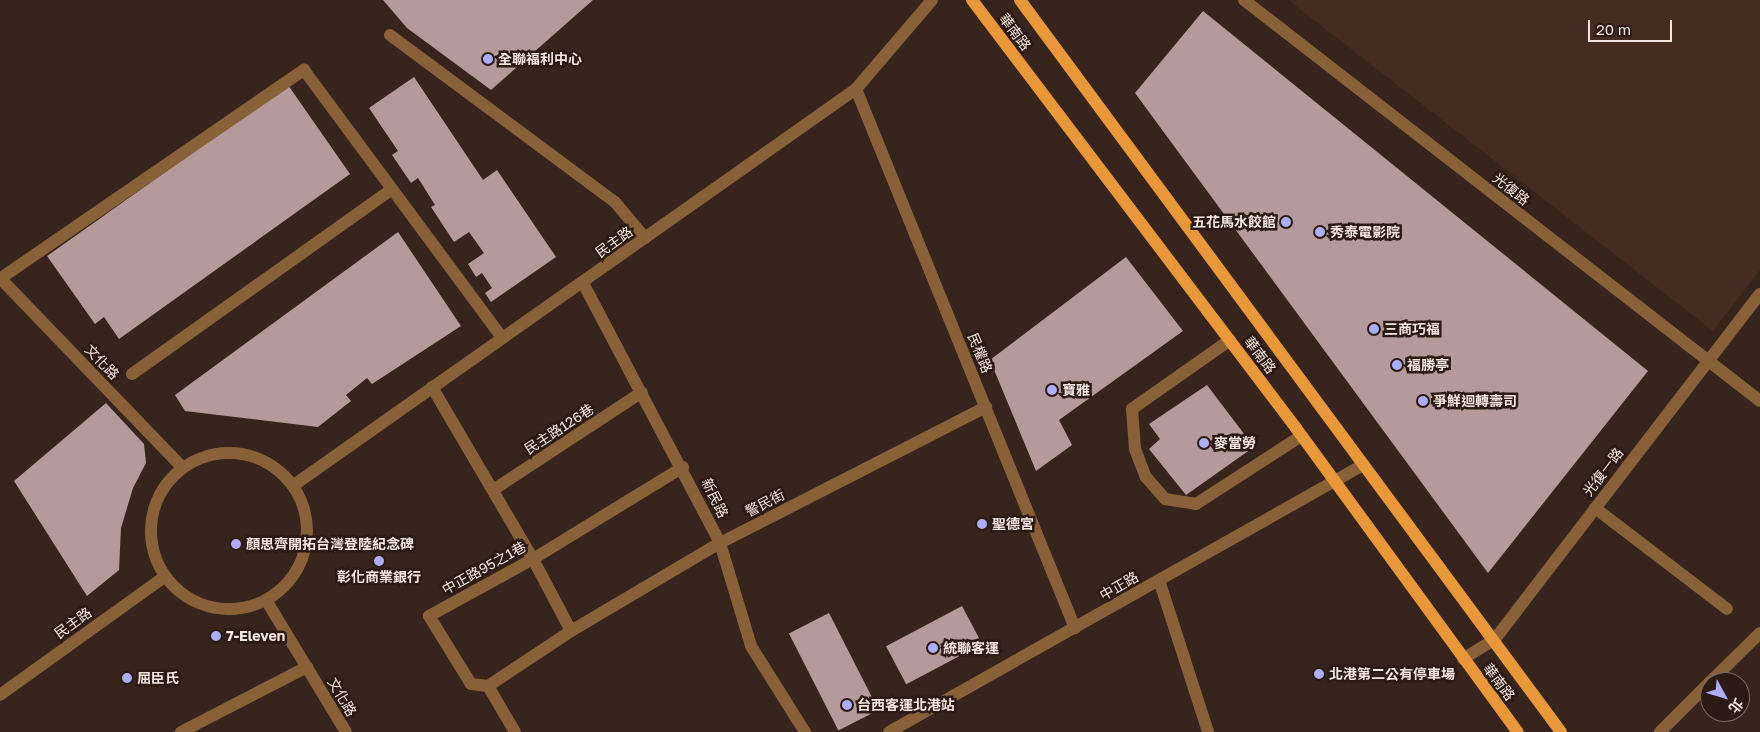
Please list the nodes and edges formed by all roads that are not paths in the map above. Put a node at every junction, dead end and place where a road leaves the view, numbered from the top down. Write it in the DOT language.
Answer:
graph roads {
  1 [pos="932,0"];
  2 [pos="972,0"];
  3 [pos="1020,0"];
  4 [pos="1244,0"];
  5 [pos="390,35"];
  6 [pos="856,89"];
  7 [pos="392,190"];
  8 [pos="645,238"];
  9 [pos="0,278"];
  10 [pos="583,283"];
  11 [pos="1760,294"];
  12 [pos="502,338"];
  13 [pos="1230,340"];
  14 [pos="1707,361"];
  15 [pos="132,374"];
  16 [pos="432,386"];
  17 [pos="642,392"];
  18 [pos="1760,402"];
  19 [pos="986,407"];
  20 [pos="1301,436"];
  21 [pos="1363,465"];
  22 [pos="182,467"];
  23 [pos="682,467"];
  24 [pos="1335,482"];
  25 [pos="294,486"];
  26 [pos="493,490"];
  27 [pos="1595,508"];
  28 [pos="720,544"];
  29 [pos="533,559"];
  30 [pos="164,577"];
  31 [pos="1159,580"];
  32 [pos="266,600"];
  33 [pos="1727,609"];
  34 [pos="1075,628"];
  35 [pos="571,631"];
  36 [pos="1760,633"];
  37 [pos="1494,639"];
  38 [pos="1463,659"];
  39 [pos="307,667"];
  40 [pos="1720,672"];
  41 [pos="488,686"];
  42 [pos="1700,692"];
  43 [pos="0,695"];
  44 [pos="181,732"];
  45 [pos="346,732"];
  46 [pos="515,732"];
  47 [pos="805,732"];
  48 [pos="889,732"];
  49 [pos="1208,732"];
  50 [pos="1518,732"];
  51 [pos="1561,732"];
  52 [pos="1660,732"];
  1 -- 6 [label="street, 民主路"];
  2 -- 13 [label="main road, 華南路"];
  3 -- 21 [label="main road, 華南路"];
  4 -- 14 [label="street, 光復路"];
  5 -- 8 [label="street"];
  6 -- 8 [label="street, 民主路"];
  6 -- 19 [label="street, 民權路"];
  7 -- 9 [label="street"];
  7 -- 12 [label="street"];
  7 -- 15 [label="street"];
  8 -- 10 [label="street, 民主路"];
  9 -- 22 [label="street, 文化路"];
  10 -- 12 [label="street, 民主路"];
  10 -- 17 [label="street, 新民路"];
  11 -- 14 [label="street, 光復一路"];
  12 -- 16 [label="street, 民主路"];
  13 -- 20 [label="main road, 華南路"];
  13 -- 20 [label="street"];
  14 -- 18 [label="street, 光復路"];
  14 -- 27 [label="street, 光復一路"];
  16 -- 25 [label="street, 民主路"];
  16 -- 26 [label="street"];
  17 -- 23 [label="street, 新民路"];
  17 -- 26 [label="street, 民主路126巷"];
  19 -- 28 [label="street, 警民街"];
  19 -- 34 [label="street, 民權路"];
  20 -- 24 [label="main road, 華南路"];
  21 -- 24 [label="street, 中正路"];
  21 -- 37 [label="main road, 華南路"];
  22 -- 25 [label="street"];
  22 -- 30 [label="street"];
  23 -- 28 [label="street, 新民路"];
  23 -- 29 [label="street, 中正路95之1巷"];
  24 -- 31 [label="street, 中正路"];
  24 -- 38 [label="main road, 華南路"];
  25 -- 32 [label="street"];
  26 -- 29 [label="street"];
  27 -- 33 [label="street"];
  27 -- 37 [label="street, 光復一路"];
  28 -- 35 [label="street, 警民街"];
  28 -- 47 [label="street, 新民路"];
  29 -- 35 [label="street"];
  29 -- 41 [label="street, 中正路95之1巷"];
  30 -- 32 [label="street"];
  30 -- 43 [label="street, 民主路"];
  31 -- 34 [label="street, 中正路"];
  31 -- 49 [label="street"];
  32 -- 39 [label="street, 文化路"];
  34 -- 48 [label="street, 中正路"];
  35 -- 41 [label="street, 警民街"];
  36 -- 40 [label="street"];
  37 -- 38 [label="street, 光復一路"];
  37 -- 51 [label="main road, 華南路"];
  38 -- 50 [label="main road, 華南路"];
  39 -- 44 [label="street"];
  39 -- 45 [label="street, 文化路"];
  41 -- 46 [label="street"];
  42 -- 52 [label="street"];
}
